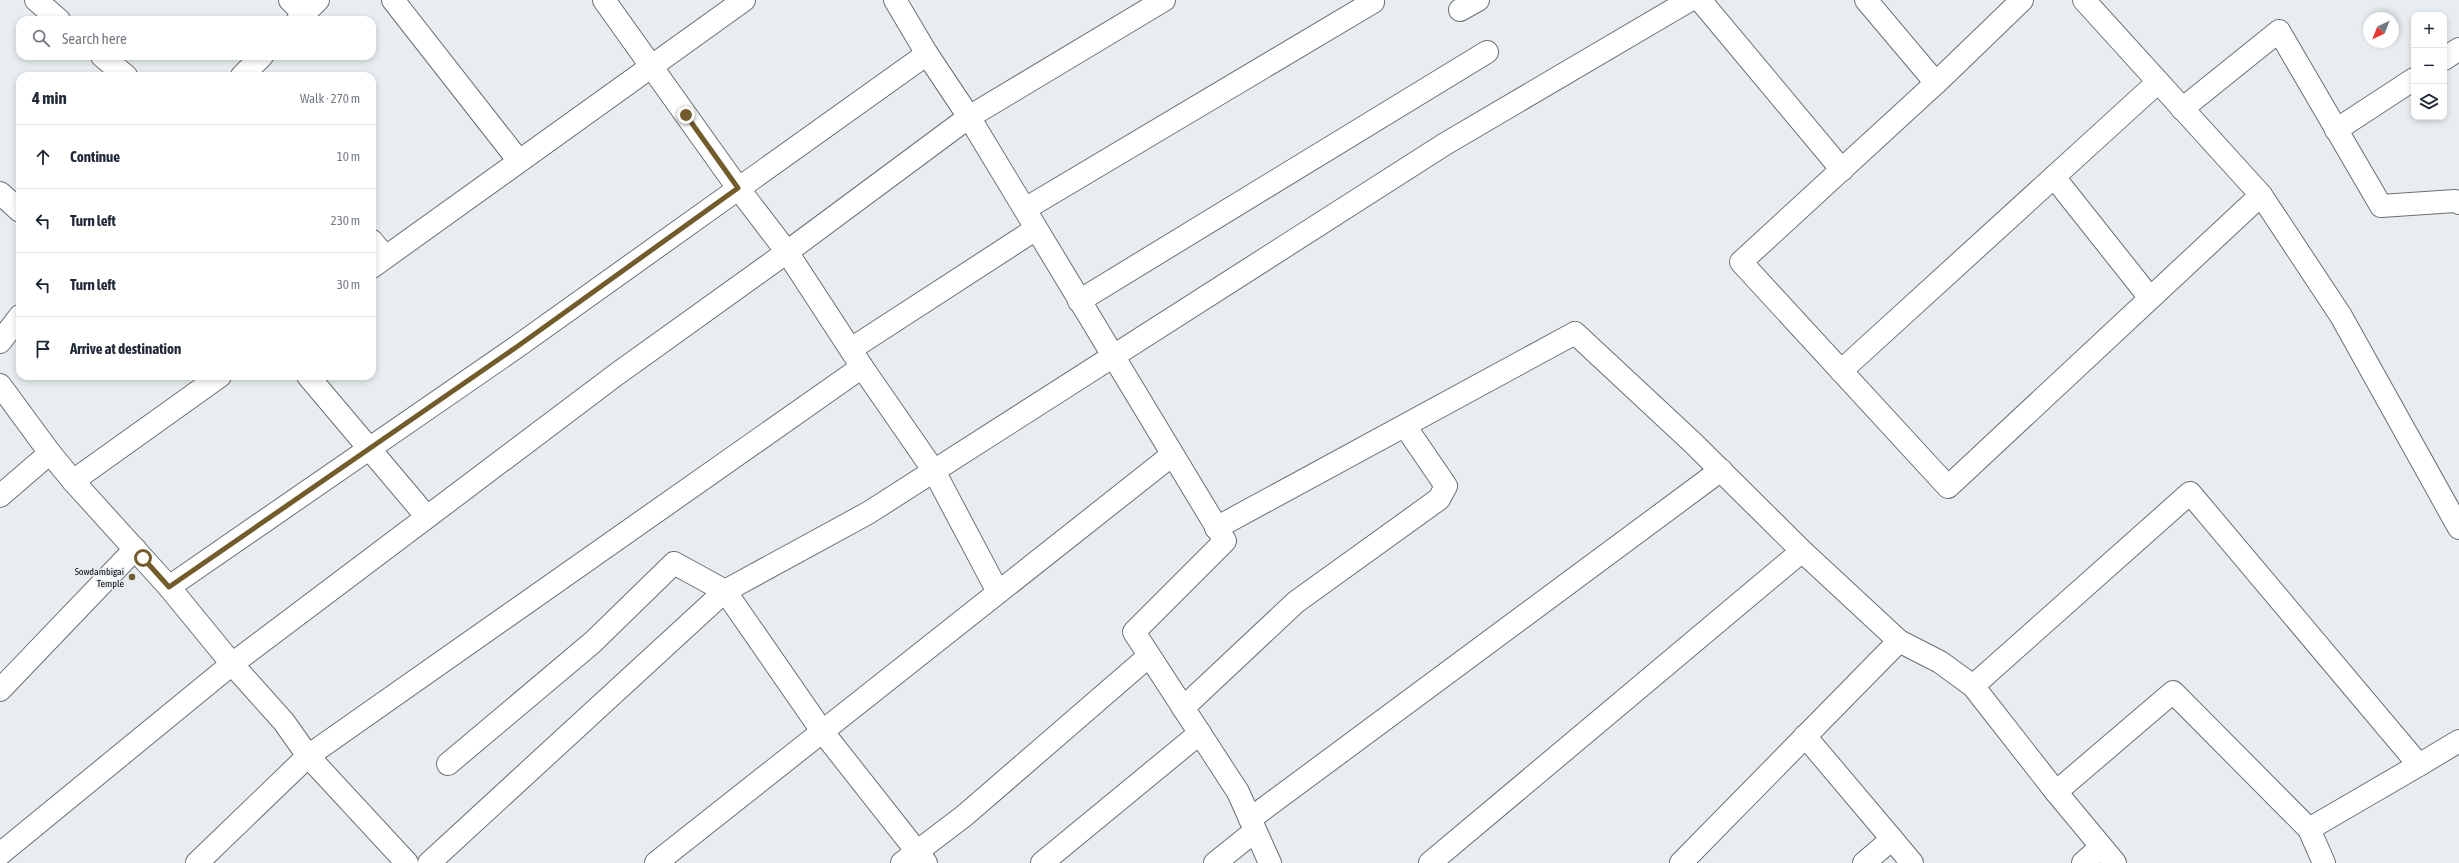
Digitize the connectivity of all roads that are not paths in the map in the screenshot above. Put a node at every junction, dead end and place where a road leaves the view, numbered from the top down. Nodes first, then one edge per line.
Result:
1 (36, 0) edge
2 (393, 0) edge
3 (604, 0) edge
4 (744, 0) edge
5 (895, 0) edge
6 (1164, 0) edge
7 (1690, 0) edge
8 (1700, 0) edge
9 (1866, 0) edge
10 (2022, 0) edge
11 (2084, 0) edge
12 (1374, 2) dead end
13 (54, 16) edge
14 (2459, 49) edge
15 (1488, 52) dead end
16 (926, 54) junction
17 (2447, 57) edge
18 (107, 60) edge
19 (258, 60) edge
20 (651, 66) junction
21 (121, 72) edge
22 (246, 72) edge
23 (2411, 81) edge
24 (2158, 82) junction
25 (1936, 83) junction
26 (2182, 108) junction
27 (970, 117) junction
28 (2336, 130) junction
29 (519, 161) junction
30 (1842, 170) junction
31 (2054, 177) junction
32 (738, 188) junction
33 (0, 193) edge
34 (2261, 195) junction
35 (2459, 203) edge
36 (16, 207) edge
37 (1025, 209) junction
38 (1036, 229) junction
39 (787, 252) junction
40 (376, 255) edge
41 (2150, 298) junction
42 (1079, 301) junction
43 (16, 321) edge
44 (0, 342) edge
45 (851, 349) junction
46 (1113, 357) junction
47 (862, 367) junction
48 (1841, 371) junction
49 (214, 380) edge
50 (311, 380) edge
51 (0, 385) edge
52 (1405, 426) junction
53 (369, 448) junction
54 (50, 454) junction
55 (1172, 455) junction
56 (1721, 470) junction
57 (934, 471) junction
58 (73, 481) junction
59 (0, 496) edge
60 (427, 517) junction
61 (1216, 528) junction
62 (2459, 528) edge
63 (135, 549) junction
64 (1802, 551) junction
65 (169, 587) junction
66 (726, 591) junction
67 (998, 592) junction
68 (1899, 641) junction
69 (1149, 656) junction
70 (232, 664) junction
71 (1973, 686) junction
72 (0, 690) edge
73 (1183, 708) junction
74 (822, 731) junction
75 (1200, 733) junction
76 (1805, 736) junction
77 (2459, 741) edge
78 (308, 756) junction
79 (448, 764) dead end
80 (2419, 765) junction
81 (2056, 792) junction
82 (1253, 825) junction
83 (2309, 829) junction
84 (1892, 839) junction
85 (2101, 847) junction
86 (0, 854) edge
87 (915, 859) edge
88 (197, 863) edge
89 (407, 863) edge
90 (429, 863) edge
91 (656, 863) edge
92 (1042, 863) edge
93 (1215, 863) edge
94 (1270, 863) edge
95 (1430, 863) edge
96 (1682, 863) edge
97 (1864, 863) edge
98 (1912, 863) edge
99 (2083, 863) edge
100 (2115, 863) edge
101 (2324, 863) edge

1 - 13 street
2 - 29 street
3 - 20 street
4 - 20 street
5 - 16 street
6 - 27 street
7 - 46 street
8 - 30 street
9 - 25 street
10 - 25 street
11 - 24 street
12 - 37 street
14 - 17 street
15 - 42 street
16 - 27 street
16 - 32 street
18 - 21 street
19 - 22 street
20 - 29 street
20 - 32 street
23 - 28 street
24 - 26 street
24 - 31 street
25 - 30 street
26 - 28 street
26 - 34 street
27 - 37 street
27 - 39 street
28 - 35 street
29 - 40 street
30 - 48 street
31 - 41 street
31 - 48 street
32 - 39 street
32 - 53 street
33 - 36 street
34 - 41 street
34 - 62 street
37 - 38 street
38 - 42 street
38 - 45 street
39 - 45 street
39 - 60 street
41 - 48 street
42 - 46 street
43 - 44 street
45 - 47 street
46 - 55 street
46 - 57 street
47 - 57 street
47 - 78 street
49 - 58 street
50 - 53 street
51 - 54 street
52 - 56 street
52 - 61 street
52 - 73 street
53 - 60 street
53 - 65 street
54 - 58 street
54 - 59 street
55 - 61 street
55 - 67 street
56 - 64 street
56 - 82 street
57 - 66 street
57 - 67 street
58 - 63 street
60 - 70 street
61 - 69 street
63 - 65 street
63 - 72 street
64 - 68 street
64 - 95 street
65 - 70 street
66 - 74 street
66 - 79 street
66 - 90 street
67 - 74 street
68 - 71 street
68 - 76 street
69 - 73 street
69 - 87 street
70 - 78 street
70 - 86 street
71 - 80 street
71 - 81 street
73 - 75 street
74 - 87 street
74 - 91 street
75 - 82 street
75 - 92 street
76 - 84 street
76 - 96 street
77 - 80 street
78 - 88 street
78 - 89 street
80 - 83 street
81 - 83 street
81 - 85 street
82 - 93 street
82 - 94 street
83 - 101 street
84 - 97 street
84 - 98 street
85 - 99 street
85 - 100 street

